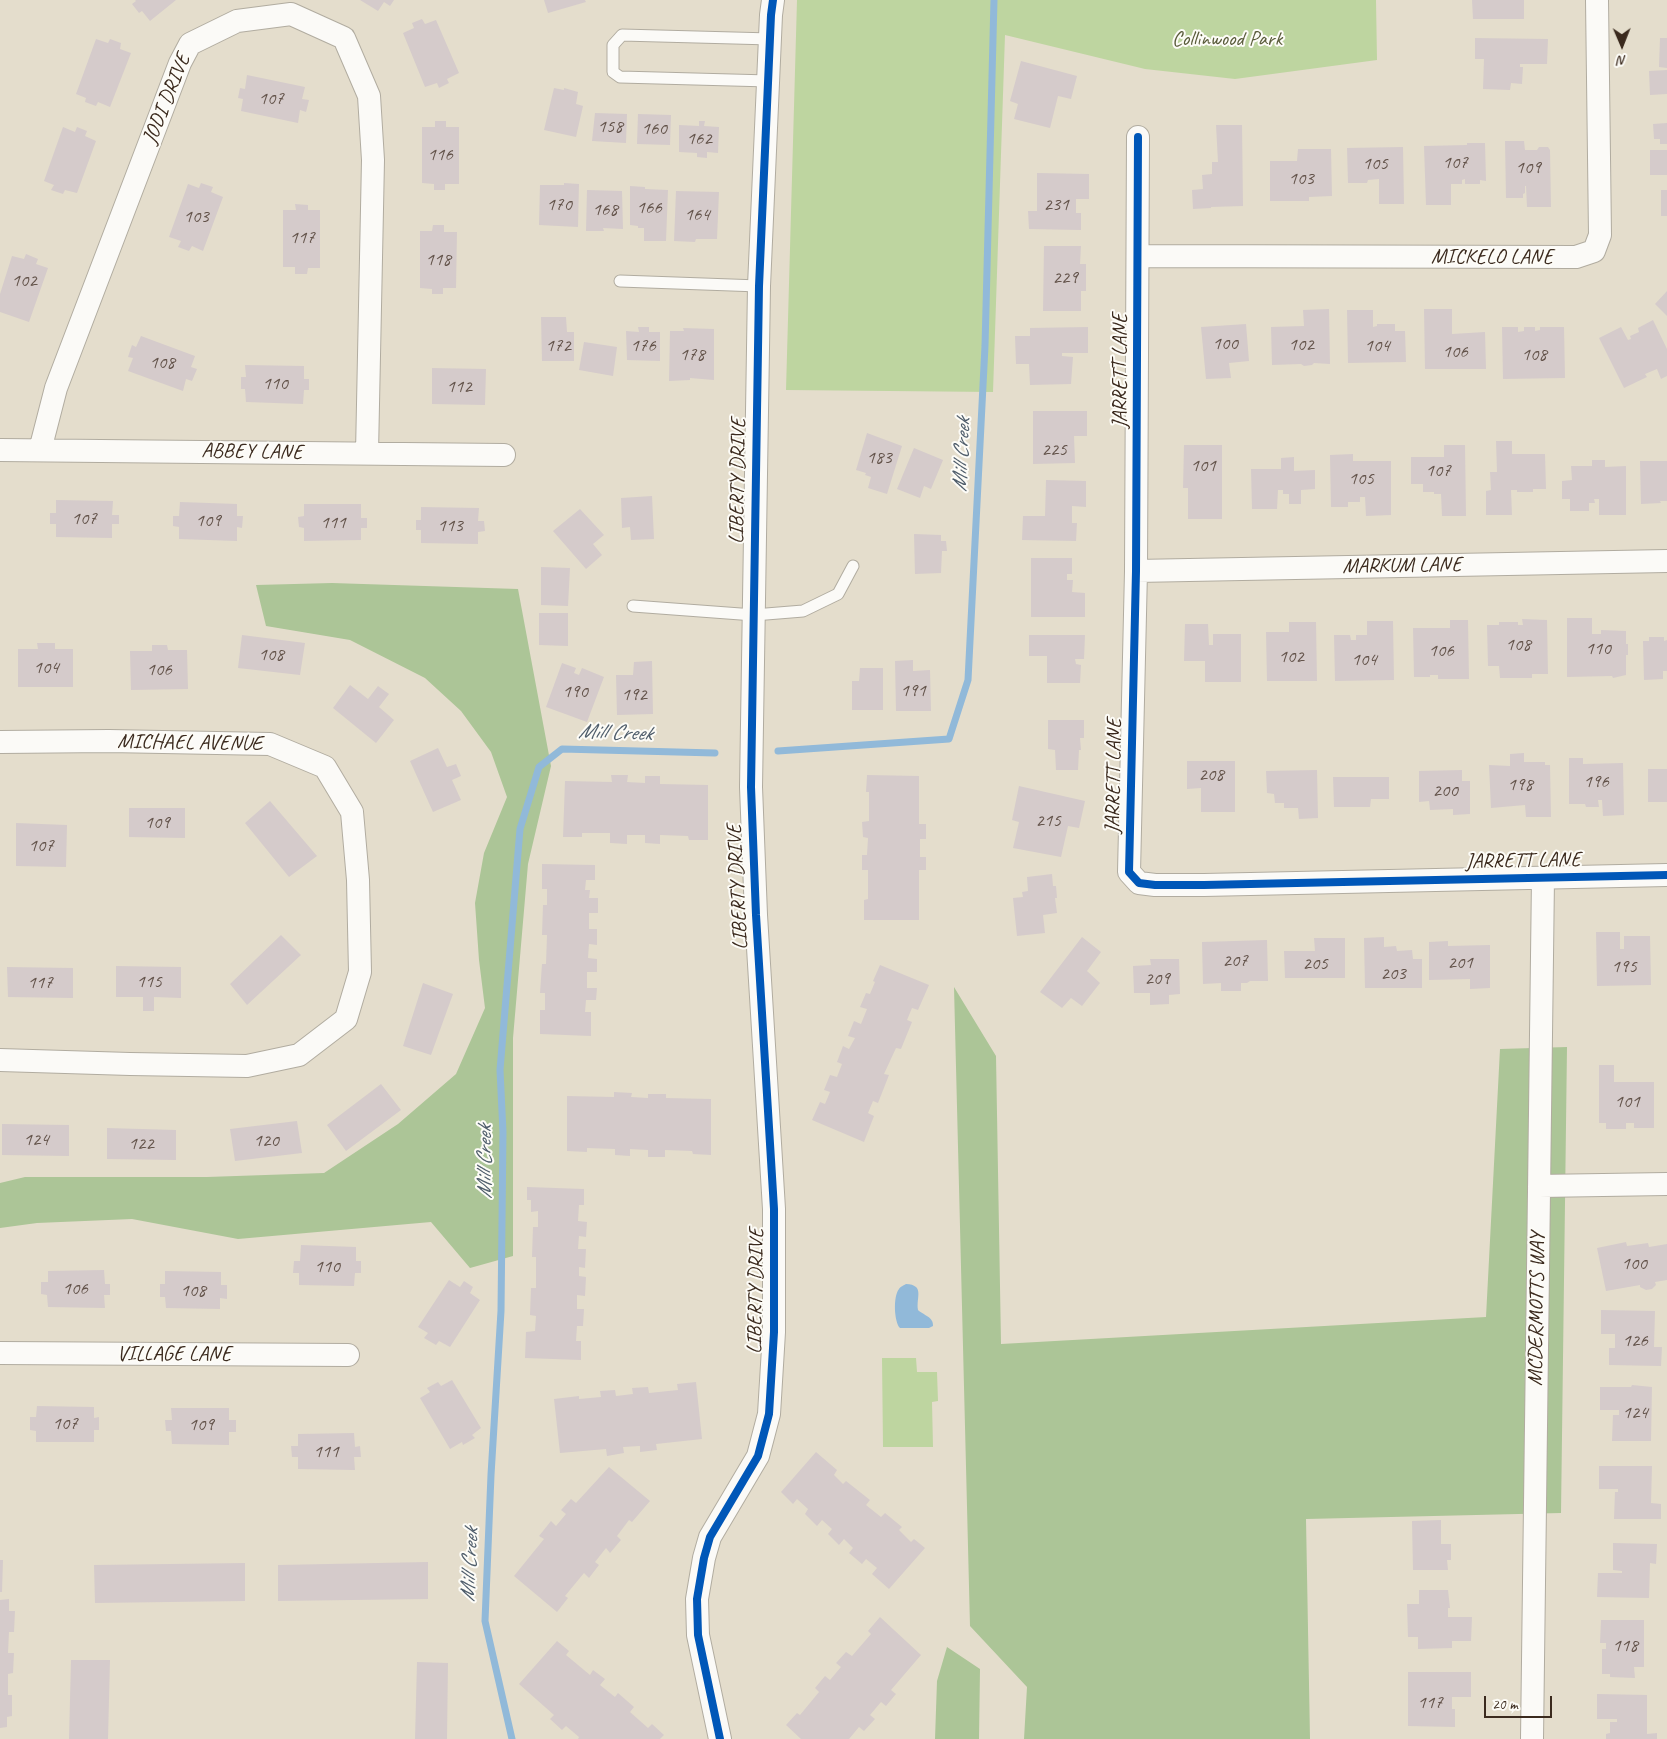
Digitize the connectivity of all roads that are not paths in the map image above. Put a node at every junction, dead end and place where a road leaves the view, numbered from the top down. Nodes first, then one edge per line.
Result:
1 (1597, 0) edge
2 (771, 5) edge
3 (771, 39) junction
4 (769, 81) junction
5 (1138, 137) dead end
6 (1138, 256) junction
7 (620, 281) dead end
8 (759, 286) junction
9 (0, 450) edge
10 (40, 450) junction
11 (367, 453) junction
12 (504, 454) dead end
13 (1667, 561) edge
14 (854, 566) dead end
15 (1136, 571) junction
16 (633, 606) dead end
17 (754, 615) junction
18 (0, 742) edge
19 (1667, 875) edge
20 (1543, 878) junction
21 (0, 1060) edge
22 (1667, 1184) edge
23 (1539, 1186) junction
24 (0, 1353) edge
25 (348, 1355) dead end
26 (720, 1739) edge
27 (1532, 1739) edge

1 - 6 street, MICKELO LANE
2 - 3 street, LIBERTY DRIVE
3 - 4 street, LIBERTY DRIVE
3 - 4 lane
4 - 8 street, LIBERTY DRIVE
5 - 6 street, JARRETT LANE
6 - 15 street, JARRETT LANE
7 - 8 lane
8 - 17 street, LIBERTY DRIVE
9 - 10 street, ABBEY LANE
10 - 11 street, ABBEY LANE
10 - 11 street, JODI DRIVE
11 - 12 street, ABBEY LANE
13 - 15 street, MARKUM LANE
14 - 17 lane
15 - 20 street, JARRETT LANE
16 - 17 lane
17 - 26 street, LIBERTY DRIVE
18 - 21 street, MICHAEL AVENUE
19 - 20 street, JARRETT LANE
20 - 23 street, MCDERMOTTS WAY
22 - 23 street
23 - 27 street, MCDERMOTTS WAY
24 - 25 street, VILLAGE LANE

